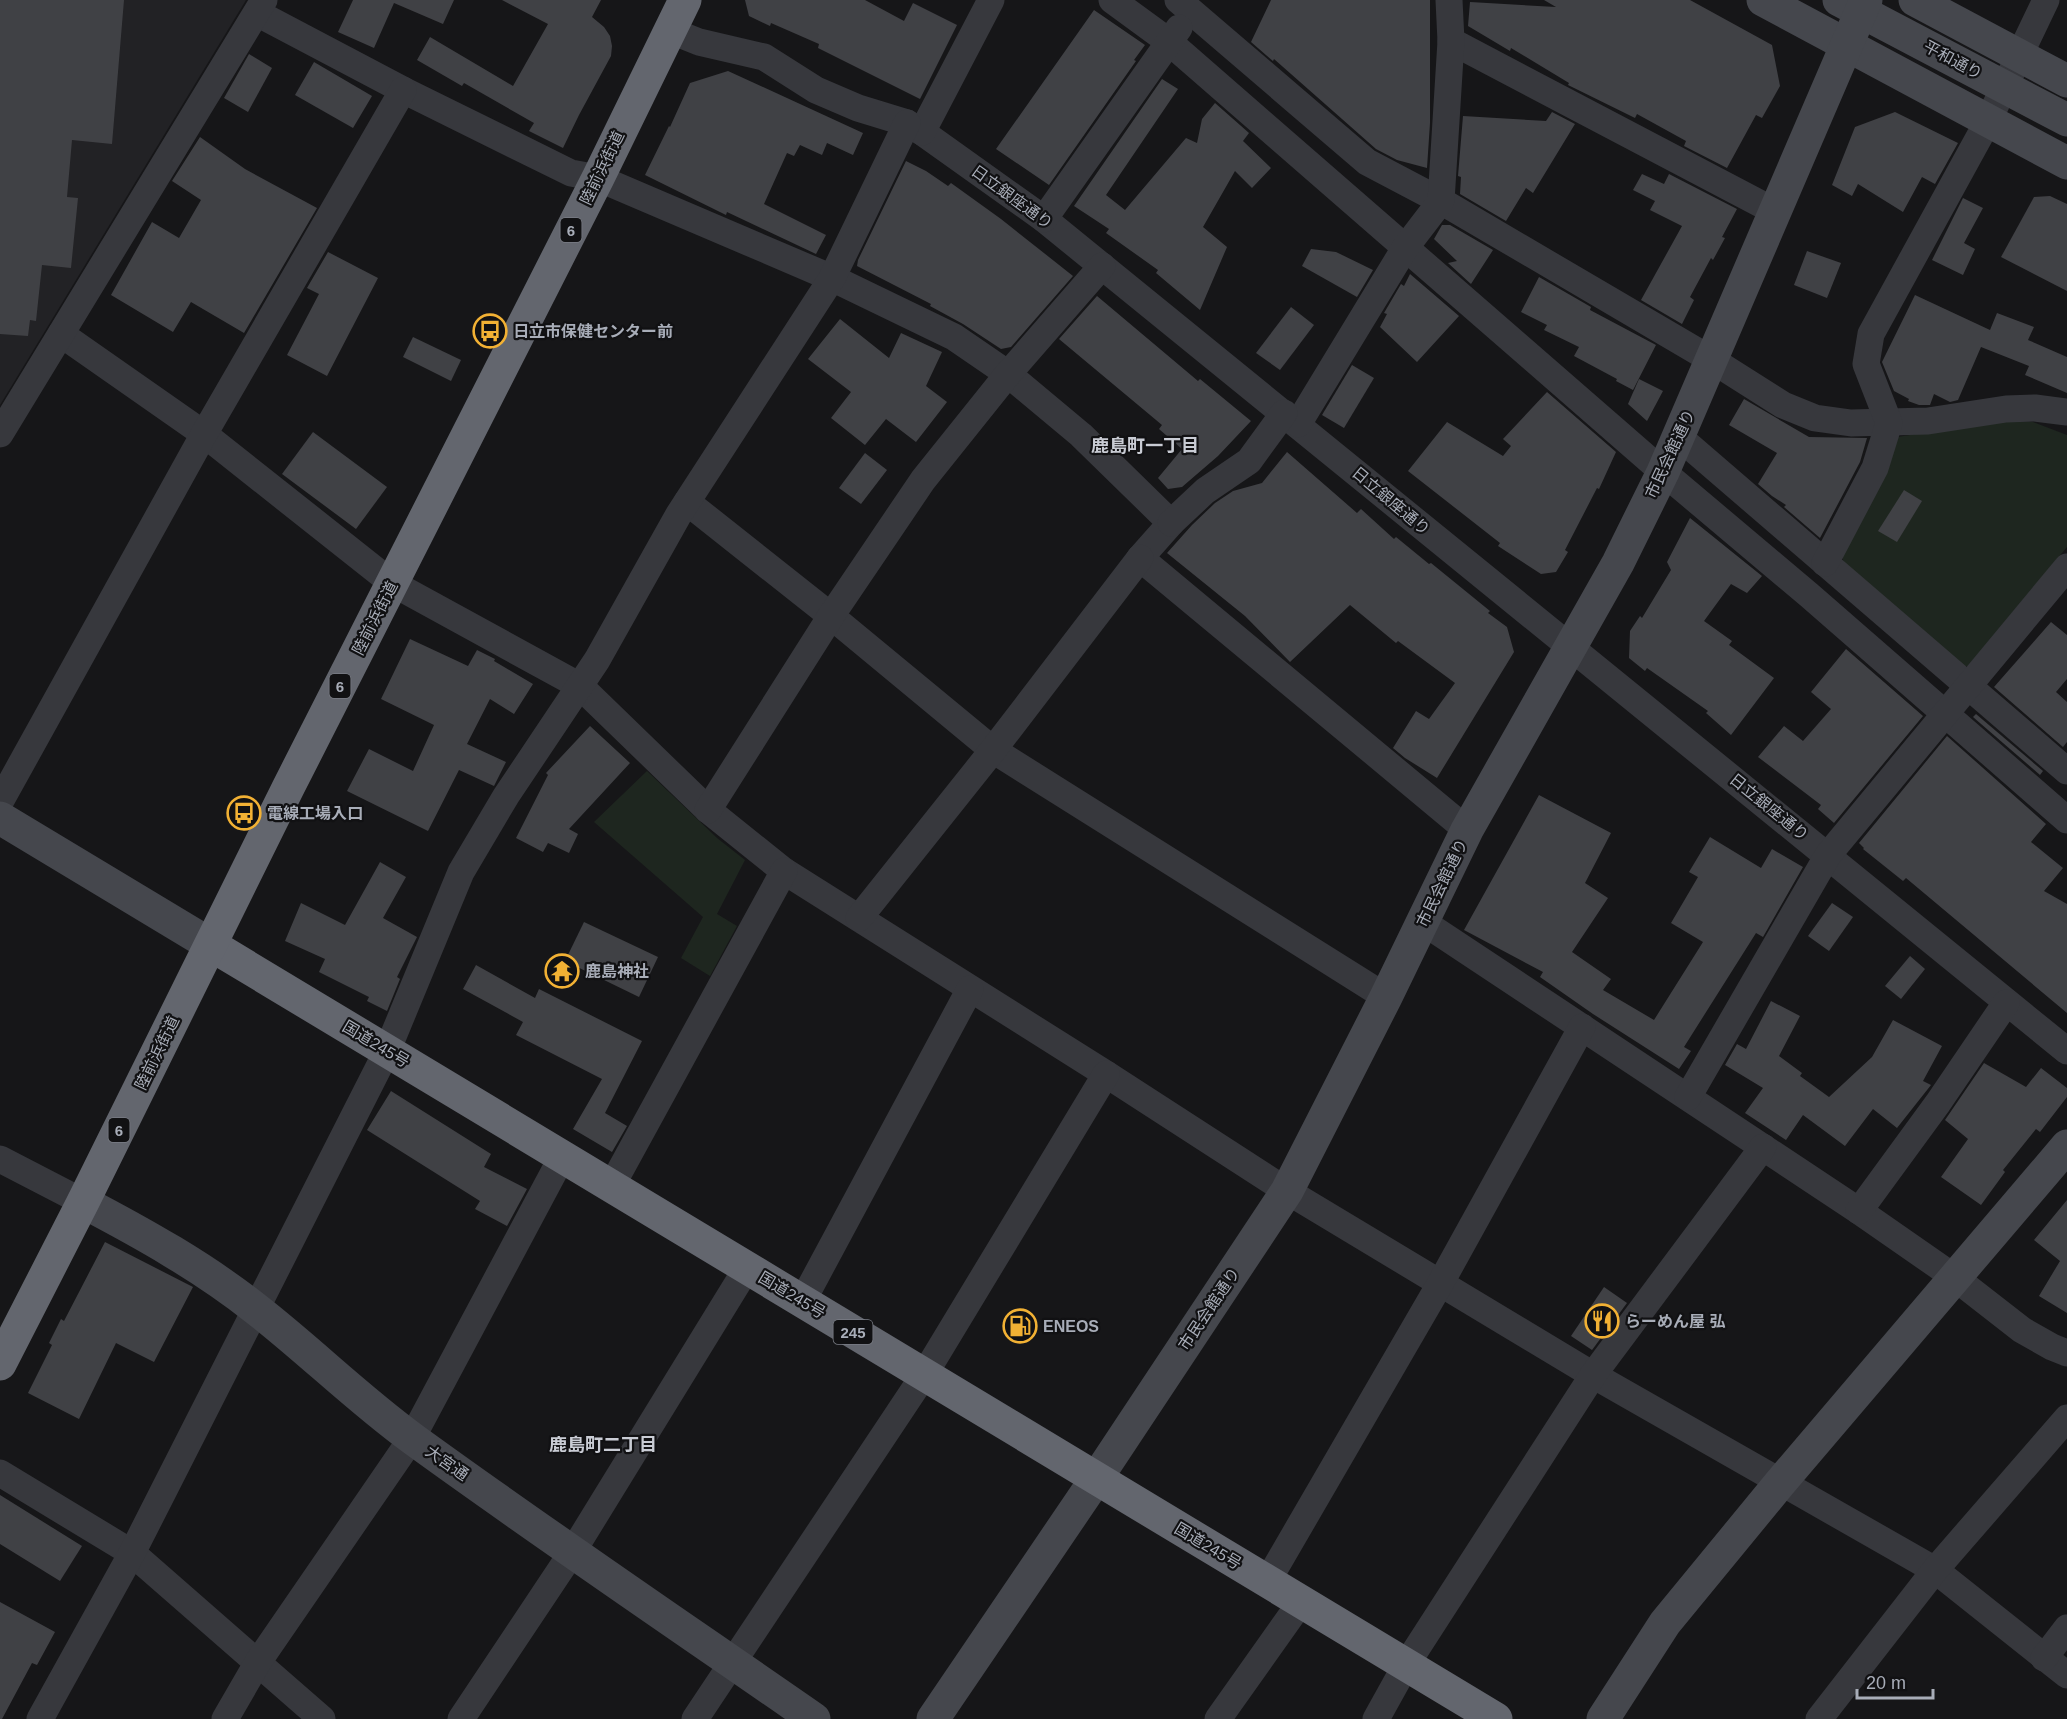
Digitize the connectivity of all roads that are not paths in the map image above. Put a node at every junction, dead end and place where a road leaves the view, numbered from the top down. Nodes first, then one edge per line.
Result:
1 (685, 0) edge
2 (992, 0) edge
3 (1112, 0) edge
4 (1449, 0) edge
5 (1763, 0) edge
6 (1915, 0) edge
7 (2046, 0) edge
8 (1189, 4) edge
9 (1855, 4) edge
10 (260, 6) edge
11 (669, 30) junction
12 (1168, 41) junction
13 (1451, 41) junction
14 (1846, 45) junction
15 (2019, 55) junction
16 (2067, 81) edge
17 (2004, 87) junction
18 (403, 90) junction
19 (1988, 120) junction
20 (2067, 120) edge
21 (914, 128) junction
22 (2067, 163) edge
23 (598, 178) junction
24 (1441, 201) junction
25 (1776, 212) junction
26 (1044, 219) junction
27 (1405, 248) junction
28 (1102, 266) junction
29 (832, 278) junction
30 (60, 334) junction
31 (1712, 360) junction
32 (1008, 374) junction
33 (2067, 412) edge
34 (1291, 419) junction
35 (1889, 423) junction
36 (0, 434) edge
37 (204, 434) junction
38 (1679, 437) junction
39 (1663, 472) junction
40 (687, 502) junction
41 (1171, 523) junction
42 (1140, 558) junction
43 (1825, 563) junction
44 (2067, 567) edge
45 (392, 583) junction
46 (831, 616) junction
47 (1570, 649) junction
48 (1969, 686) junction
49 (580, 687) junction
50 (1945, 716) junction
51 (993, 750) junction
52 (2067, 771) edge
53 (0, 802) edge
54 (708, 810) junction
55 (0, 818) edge
56 (2067, 819) edge
57 (1467, 830) junction
58 (1828, 855) junction
59 (784, 871) junction
60 (859, 918) junction
61 (1423, 922) junction
62 (211, 945) junction
63 (970, 989) junction
64 (1386, 997) junction
65 (2006, 1003) junction
66 (1582, 1027) junction
67 (2067, 1051) edge
68 (387, 1052) junction
69 (1106, 1074) junction
70 (1688, 1097) junction
71 (2067, 1146) edge
72 (1763, 1147) junction
73 (562, 1157) junction
74 (0, 1159) edge
75 (611, 1187) junction
76 (1287, 1191) junction
77 (83, 1202) junction
78 (1859, 1211) junction
79 (747, 1269) junction
80 (1954, 1277) junction
81 (1440, 1284) junction
82 (802, 1302) junction
83 (256, 1309) junction
84 (2067, 1353) edge
85 (0, 1364) edge
86 (924, 1375) junction
87 (1593, 1375) junction
88 (2067, 1418) edge
89 (412, 1438) junction
90 (0, 1473) edge
91 (1096, 1479) junction
92 (1780, 1483) junction
93 (573, 1551) junction
94 (132, 1552) junction
95 (1935, 1570) junction
96 (1267, 1582) junction
97 (1300, 1602) junction
98 (2067, 1628) edge
99 (2044, 1658) junction
100 (258, 1662) junction
101 (733, 1663) junction
102 (1406, 1665) junction
103 (2067, 1675) edge
104 (40, 1719) edge
105 (225, 1719) edge
106 (322, 1719) edge
107 (461, 1719) edge
108 (694, 1719) edge
109 (814, 1719) edge
110 (933, 1719) edge
111 (1218, 1719) edge
112 (1376, 1719) edge
113 (1496, 1719) edge
114 (1603, 1719) edge
115 (1819, 1719) edge

1 - 11 highway, 陸前浜街道 / 6
2 - 21 street
3 - 12 street
4 - 13 street
5 - 14 street
6 - 15 street
7 - 15 street
8 - 12 street
8 - 24 street
9 - 14 street, 市民会館通り
9 - 17 street, 平和通り
10 - 18 street
10 - 30 street
11 - 21 street, 日立銀座通り
11 - 23 highway, 陸前浜街道 / 6
12 - 26 street
12 - 27 street
13 - 24 street
13 - 25 street
14 - 19 street
14 - 25 street, 市民会館通り
15 - 16 street
15 - 17 street
17 - 19 street
17 - 20 street, 平和通り
18 - 23 street
18 - 37 street
19 - 22 street
19 - 35 street
21 - 26 street, 日立銀座通り
21 - 29 street
23 - 29 street
23 - 45 highway, 陸前浜街道 / 6
24 - 27 street
24 - 31 street
25 - 31 street, 市民会館通り
26 - 28 street, 日立銀座通り
27 - 34 street
27 - 39 street
28 - 32 street
28 - 34 street, 日立銀座通り
29 - 32 street
29 - 40 street
30 - 36 street
30 - 37 street
31 - 35 street
31 - 38 street, 市民会館通り
32 - 41 street
32 - 46 street
33 - 35 street
34 - 41 street
34 - 47 street, 日立銀座通り
35 - 43 street
37 - 45 street
37 - 53 street
38 - 39 street, 市民会館通り
38 - 43 street
39 - 47 street, 市民会館通り
39 - 50 street
40 - 46 street
40 - 49 street
41 - 42 street
42 - 51 street
42 - 57 street
43 - 48 street
44 - 48 street
45 - 49 street
45 - 62 highway, 陸前浜街道 / 6
46 - 51 street
46 - 54 street
47 - 57 street, 市民会館通り
47 - 58 street, 日立銀座通り
48 - 50 street
48 - 52 street
49 - 54 street
49 - 68 street
50 - 56 street
50 - 58 street
51 - 60 street
51 - 64 street
54 - 59 street
55 - 62 street
57 - 61 street, 市民会館通り
58 - 65 street, 日立銀座通り
58 - 70 street
59 - 60 street
59 - 75 street
60 - 63 street
61 - 64 street, 市民会館通り
61 - 66 street
62 - 68 highway, 国道245号 / 245
62 - 77 highway, 陸前浜街道 / 6
63 - 69 street
63 - 82 street
64 - 76 street, 市民会館通り
65 - 67 street, 日立銀座通り
65 - 78 street
66 - 70 street
66 - 81 street
68 - 73 highway, 国道245号 / 245
68 - 83 street
69 - 76 street
69 - 86 street
70 - 72 street
71 - 80 street
72 - 78 street
72 - 87 street
73 - 75 highway, 国道245号 / 245
73 - 89 street
74 - 77 street
75 - 79 highway, 国道245号 / 245
76 - 81 street
76 - 91 street, 市民会館通り
77 - 83 street, 大宮通
77 - 85 highway, 陸前浜街道 / 6
78 - 80 street
79 - 82 highway, 国道245号 / 245
79 - 93 street
80 - 84 street
80 - 92 street
81 - 87 street
81 - 96 street
82 - 86 highway, 国道245号 / 245
83 - 89 street, 大宮通
83 - 94 street
86 - 91 highway, 国道245号 / 245
86 - 101 street
87 - 92 street
87 - 102 street
88 - 95 street
89 - 93 street, 大宮通
89 - 100 street
90 - 94 street
91 - 96 highway, 国道245号 / 245
91 - 110 street, 市民会館通り
92 - 95 street
92 - 114 street
93 - 101 street, 大宮通
93 - 107 street
94 - 100 street
94 - 104 street
95 - 99 street
95 - 115 street
96 - 97 highway, 国道245号 / 245
97 - 102 highway, 国道245号 / 245
97 - 111 street
98 - 99 street
99 - 103 street
100 - 105 street
100 - 106 street
101 - 108 street
101 - 109 street, 大宮通
102 - 112 street
102 - 113 highway, 国道245号 / 245

